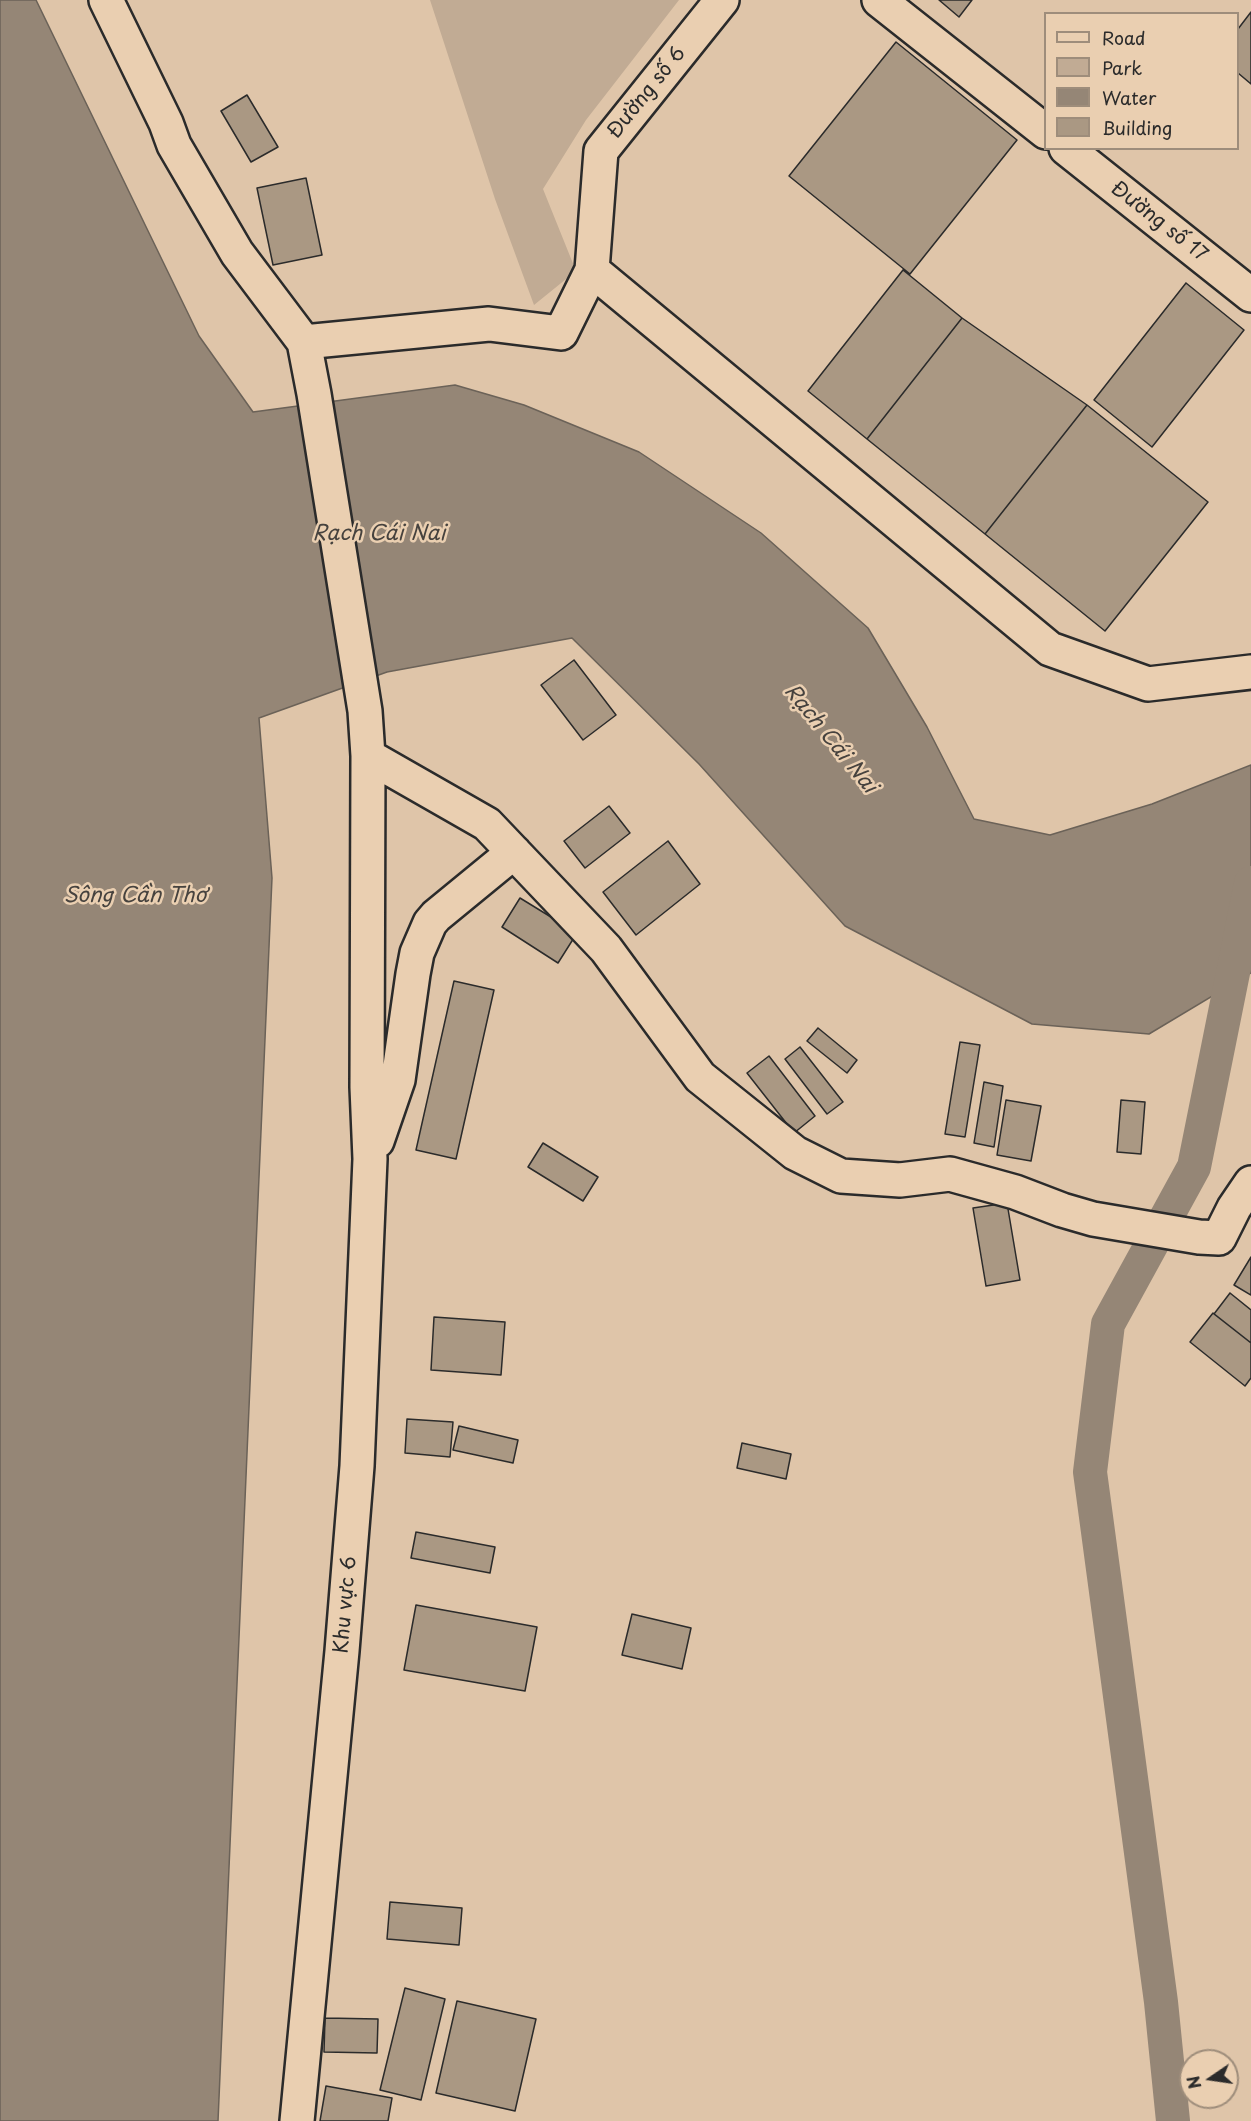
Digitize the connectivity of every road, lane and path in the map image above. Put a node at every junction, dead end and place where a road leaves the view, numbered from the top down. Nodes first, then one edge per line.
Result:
1 (106, 0) edge
2 (722, 0) edge
3 (879, 0) edge
4 (1044, 130) edge
5 (1069, 150) edge
6 (592, 270) junction
7 (1251, 295) edge
8 (304, 342) junction
9 (1251, 672) edge
10 (368, 756) junction
11 (514, 852) junction
12 (370, 1160) junction
13 (1251, 1183) edge
14 (297, 2121) edge

1 - 8 street
2 - 6 street, Đường số 6
3 - 4 street
5 - 7 street, Đường số 17
6 - 8 street, Đường số 6
6 - 9 street
8 - 10 street, Khu vực 6
10 - 11 street
10 - 12 street, Khu vực 6
11 - 12 street
11 - 13 street
12 - 14 street, Khu vực 6

